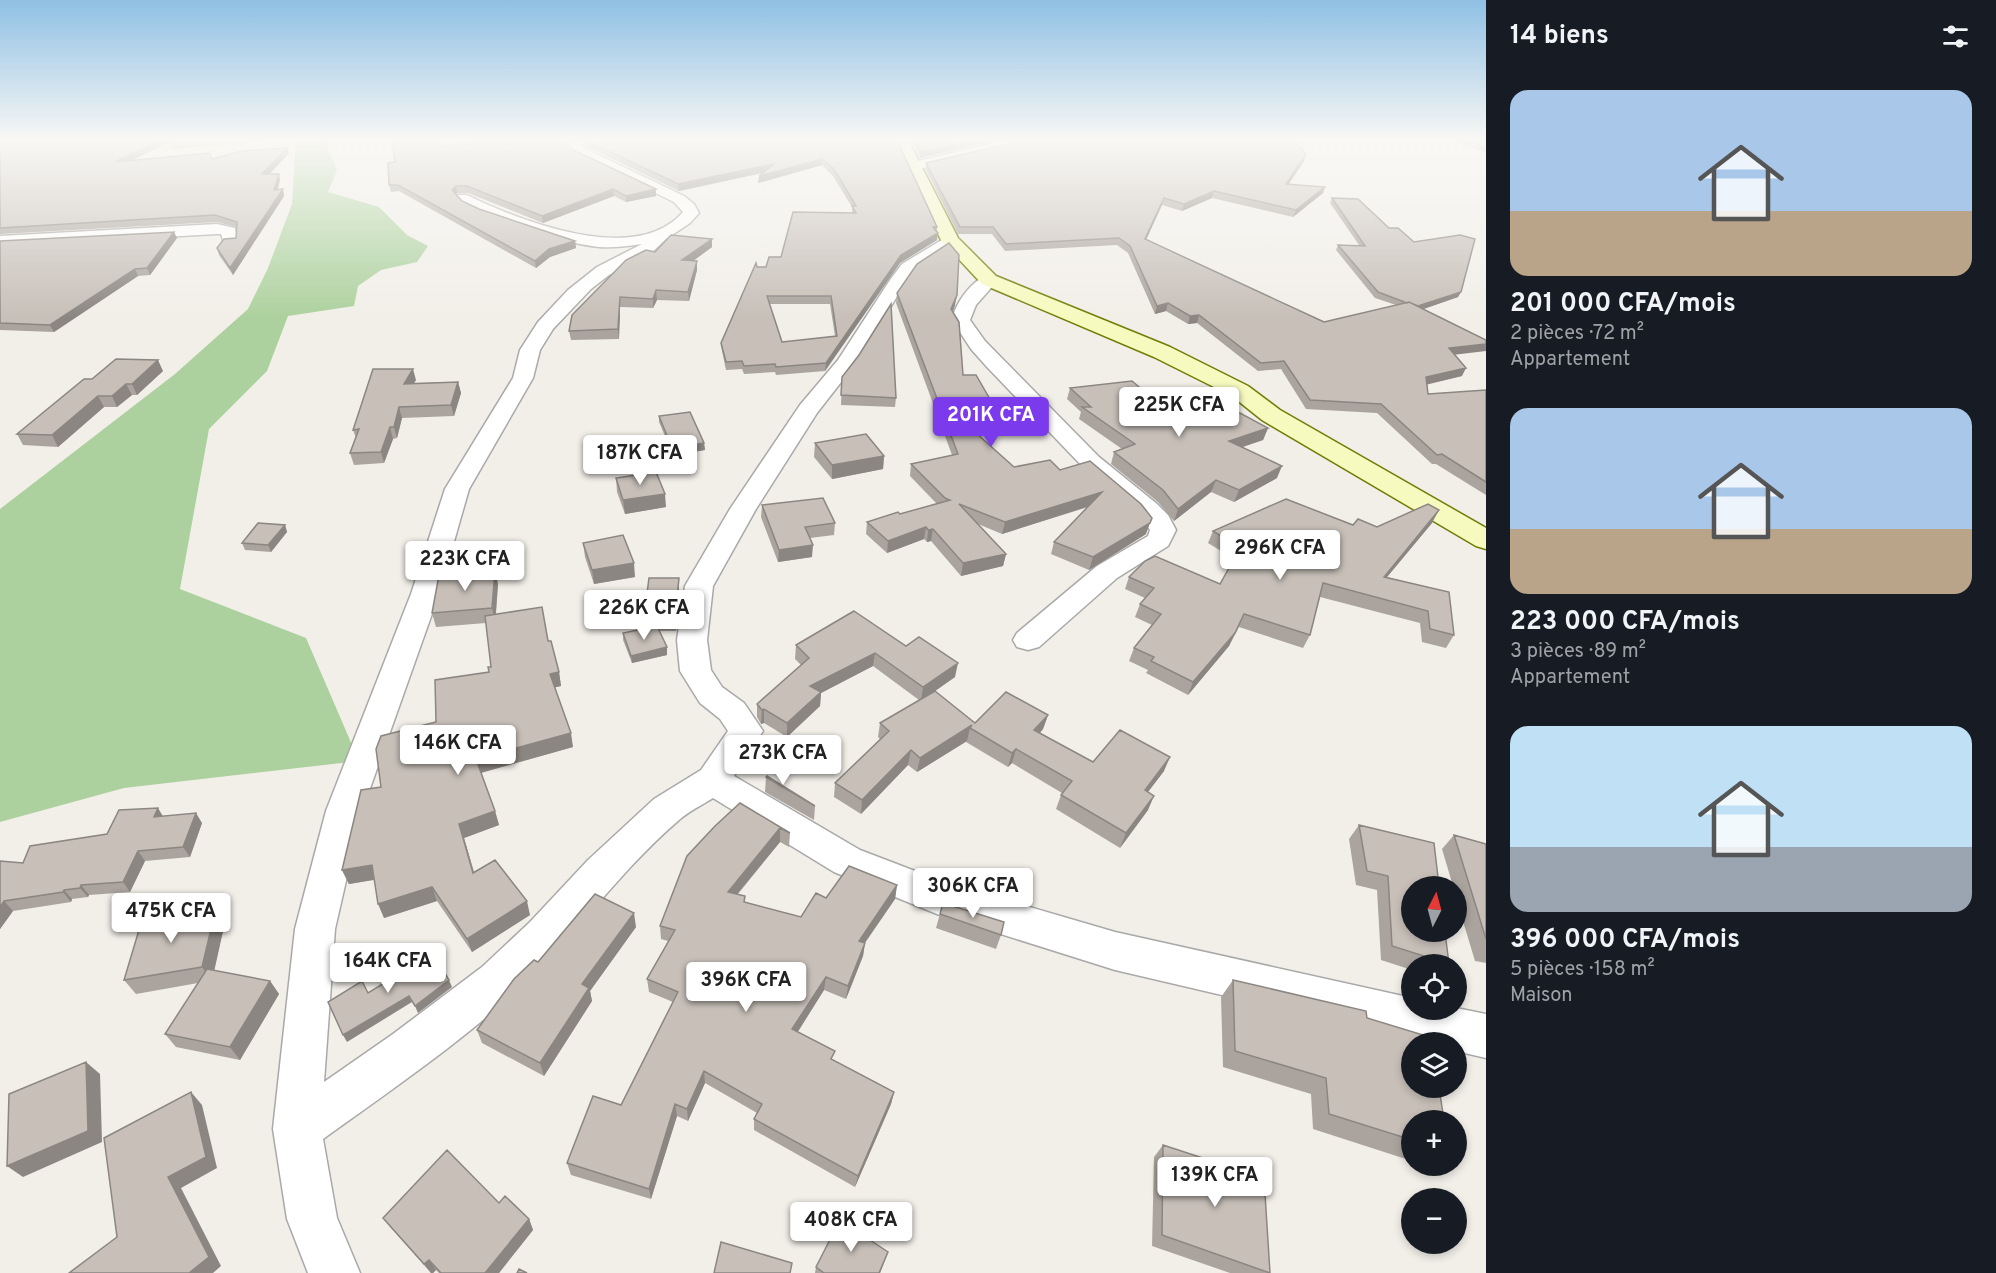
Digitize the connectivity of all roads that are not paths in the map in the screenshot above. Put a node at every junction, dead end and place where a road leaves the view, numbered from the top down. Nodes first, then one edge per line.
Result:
1 (465, 199) edge
2 (679, 199) edge
3 (931, 199) edge
4 (660, 236) junction
5 (230, 240) edge
6 (950, 240) junction
7 (0, 241) edge
8 (989, 280) junction
9 (1486, 540) edge
10 (1028, 640) dead end
11 (713, 780) junction
12 (1486, 1036) edge
13 (297, 1129) junction
14 (334, 1273) edge

1 - 4 street
2 - 4 street
3 - 6 main road
4 - 13 street
5 - 7 street
6 - 8 main road
6 - 11 street
8 - 9 main road
8 - 10 street
11 - 12 street
11 - 13 street
13 - 14 street

